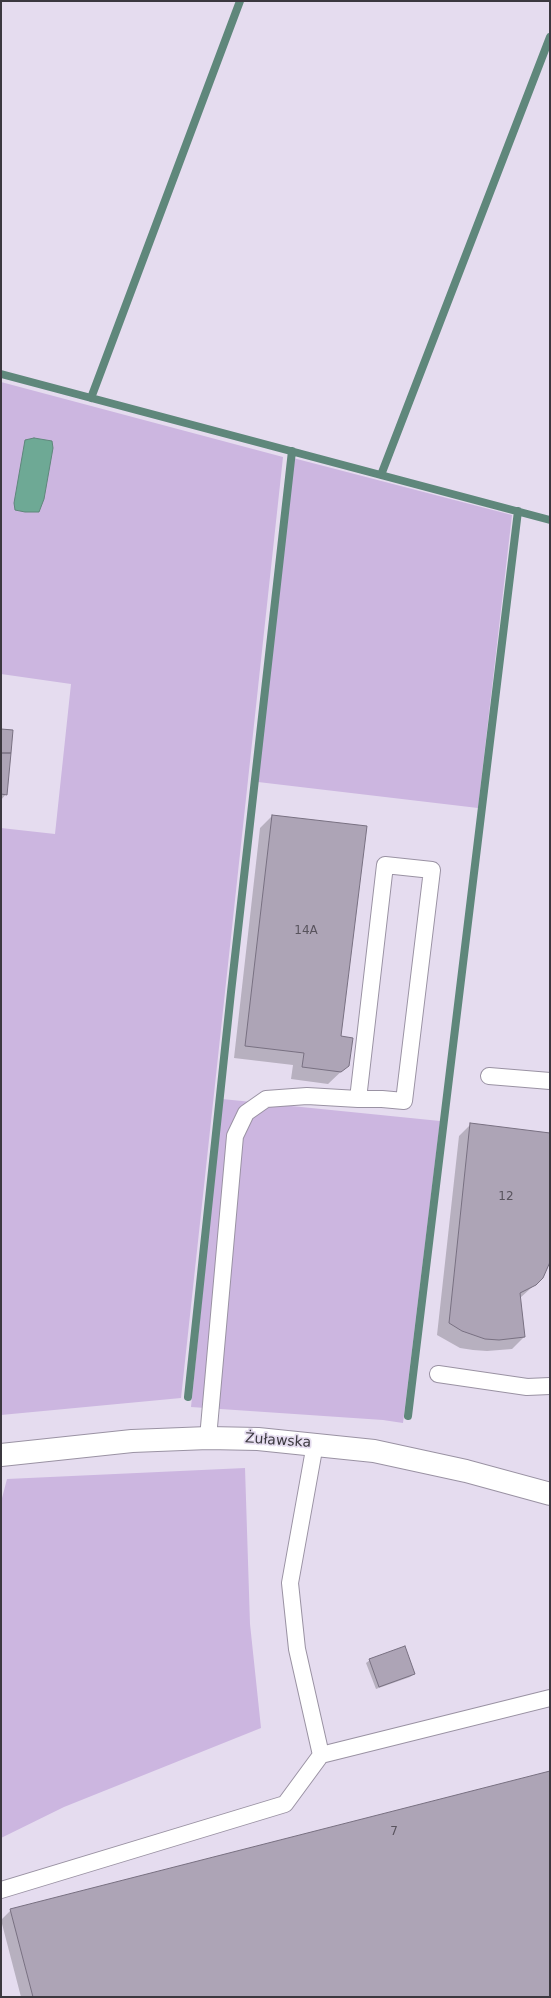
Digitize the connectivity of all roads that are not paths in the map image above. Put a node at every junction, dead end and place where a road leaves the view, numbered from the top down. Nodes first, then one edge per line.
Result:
1 (489, 1076) dead end
2 (550, 1082) edge
3 (358, 1098) junction
4 (438, 1374) dead end
5 (550, 1386) edge
6 (208, 1438) junction
7 (315, 1444) junction
8 (1, 1456) edge
9 (549, 1490) edge
10 (550, 1698) edge
11 (321, 1755) junction
12 (1, 1890) edge

1 - 2 lane
3 - 3 lane
3 - 6 lane
4 - 5 lane
6 - 7 street, Żuławska
6 - 8 street, Żuławska
7 - 9 street, Żuławska
7 - 11 lane
10 - 11 lane
11 - 12 lane

